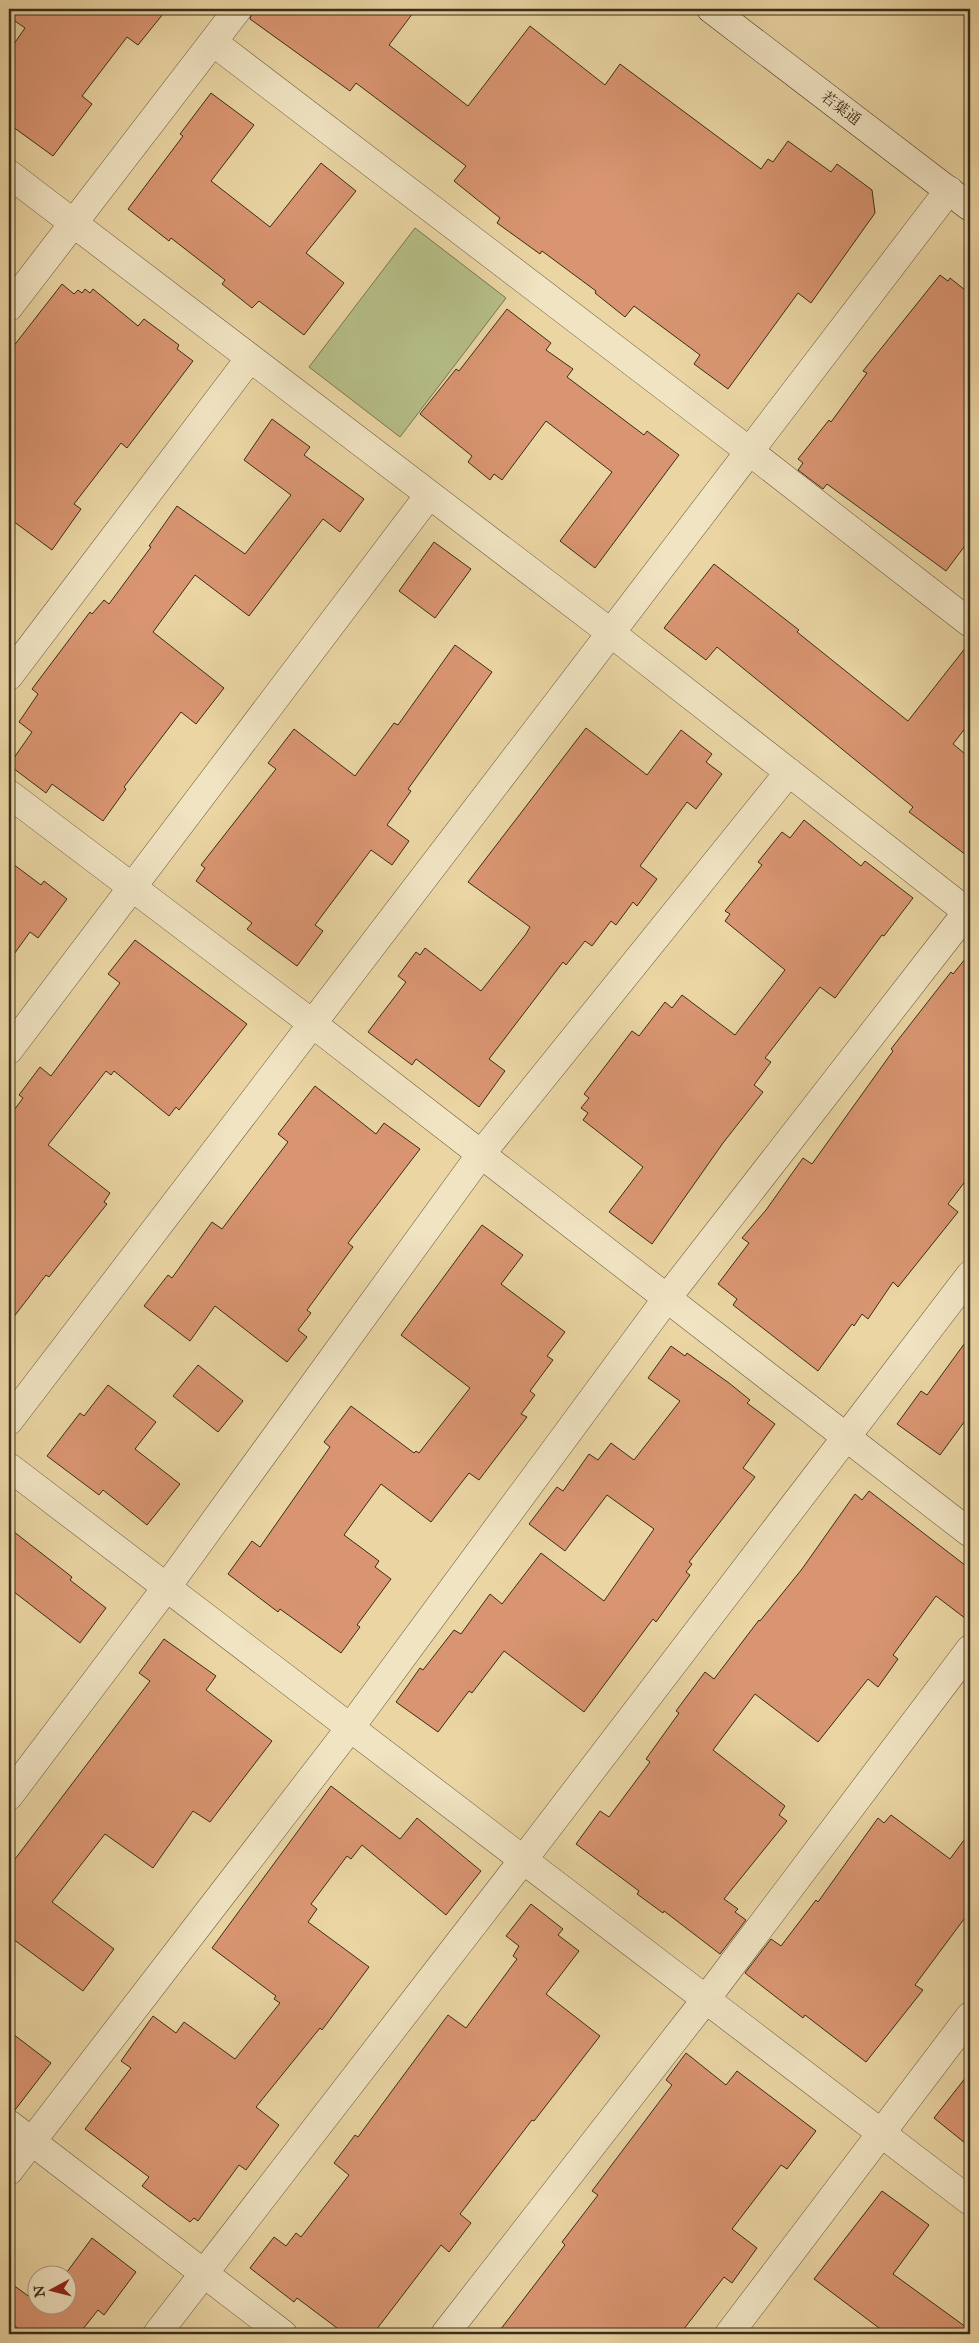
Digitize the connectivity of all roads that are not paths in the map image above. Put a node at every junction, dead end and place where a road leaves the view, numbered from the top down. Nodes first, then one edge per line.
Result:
1 (238, 9) edge
2 (711, 9) edge
3 (213, 42) junction
4 (9, 174) edge
5 (949, 190) junction
6 (970, 206) edge
7 (73, 223) junction
8 (9, 307) edge
9 (250, 358) junction
10 (749, 451) junction
11 (430, 495) junction
12 (970, 623) edge
13 (611, 633) junction
14 (9, 676) edge
15 (789, 772) junction
16 (9, 794) edge
17 (132, 887) junction
18 (969, 913) edge
19 (312, 1024) junction
20 (9, 1050) edge
21 (481, 1154) junction
22 (970, 1276) edge
23 (667, 1298) junction
24 (9, 1421) edge
25 (846, 1436) junction
26 (9, 1467) edge
27 (970, 1533) edge
28 (166, 1588) junction
29 (970, 1649) edge
30 (350, 1728) junction
31 (9, 1796) edge
32 (524, 1860) junction
33 (706, 2000) junction
34 (970, 2016) edge
35 (9, 2124) edge
36 (881, 2133) junction
37 (32, 2142) junction
38 (9, 2171) edge
39 (970, 2201) edge
40 (203, 2273) junction
41 (157, 2334) edge
42 (283, 2334) edge
43 (445, 2334) edge
44 (729, 2334) edge

1 - 3 street
2 - 5 street, 若葉通
3 - 7 street
3 - 10 street
4 - 7 street
5 - 6 street, 若葉通
5 - 10 street
7 - 8 street
7 - 9 street
9 - 11 street
9 - 14 street
10 - 12 street
10 - 13 street
11 - 13 street
11 - 17 street
13 - 15 street
13 - 19 street
15 - 18 street
15 - 21 street
16 - 17 street
17 - 19 street
17 - 20 street
18 - 23 street
19 - 21 street
19 - 24 street
21 - 23 street
21 - 28 street
22 - 25 street
23 - 25 street
23 - 30 street
25 - 27 street
25 - 32 street
26 - 28 street
28 - 30 street
28 - 31 street
29 - 33 street
30 - 32 street
30 - 37 street
32 - 33 street
32 - 40 street
33 - 36 street
33 - 43 street
34 - 36 street
35 - 37 street
36 - 39 street
36 - 44 street
37 - 38 street
37 - 40 street
40 - 41 street
40 - 42 street

